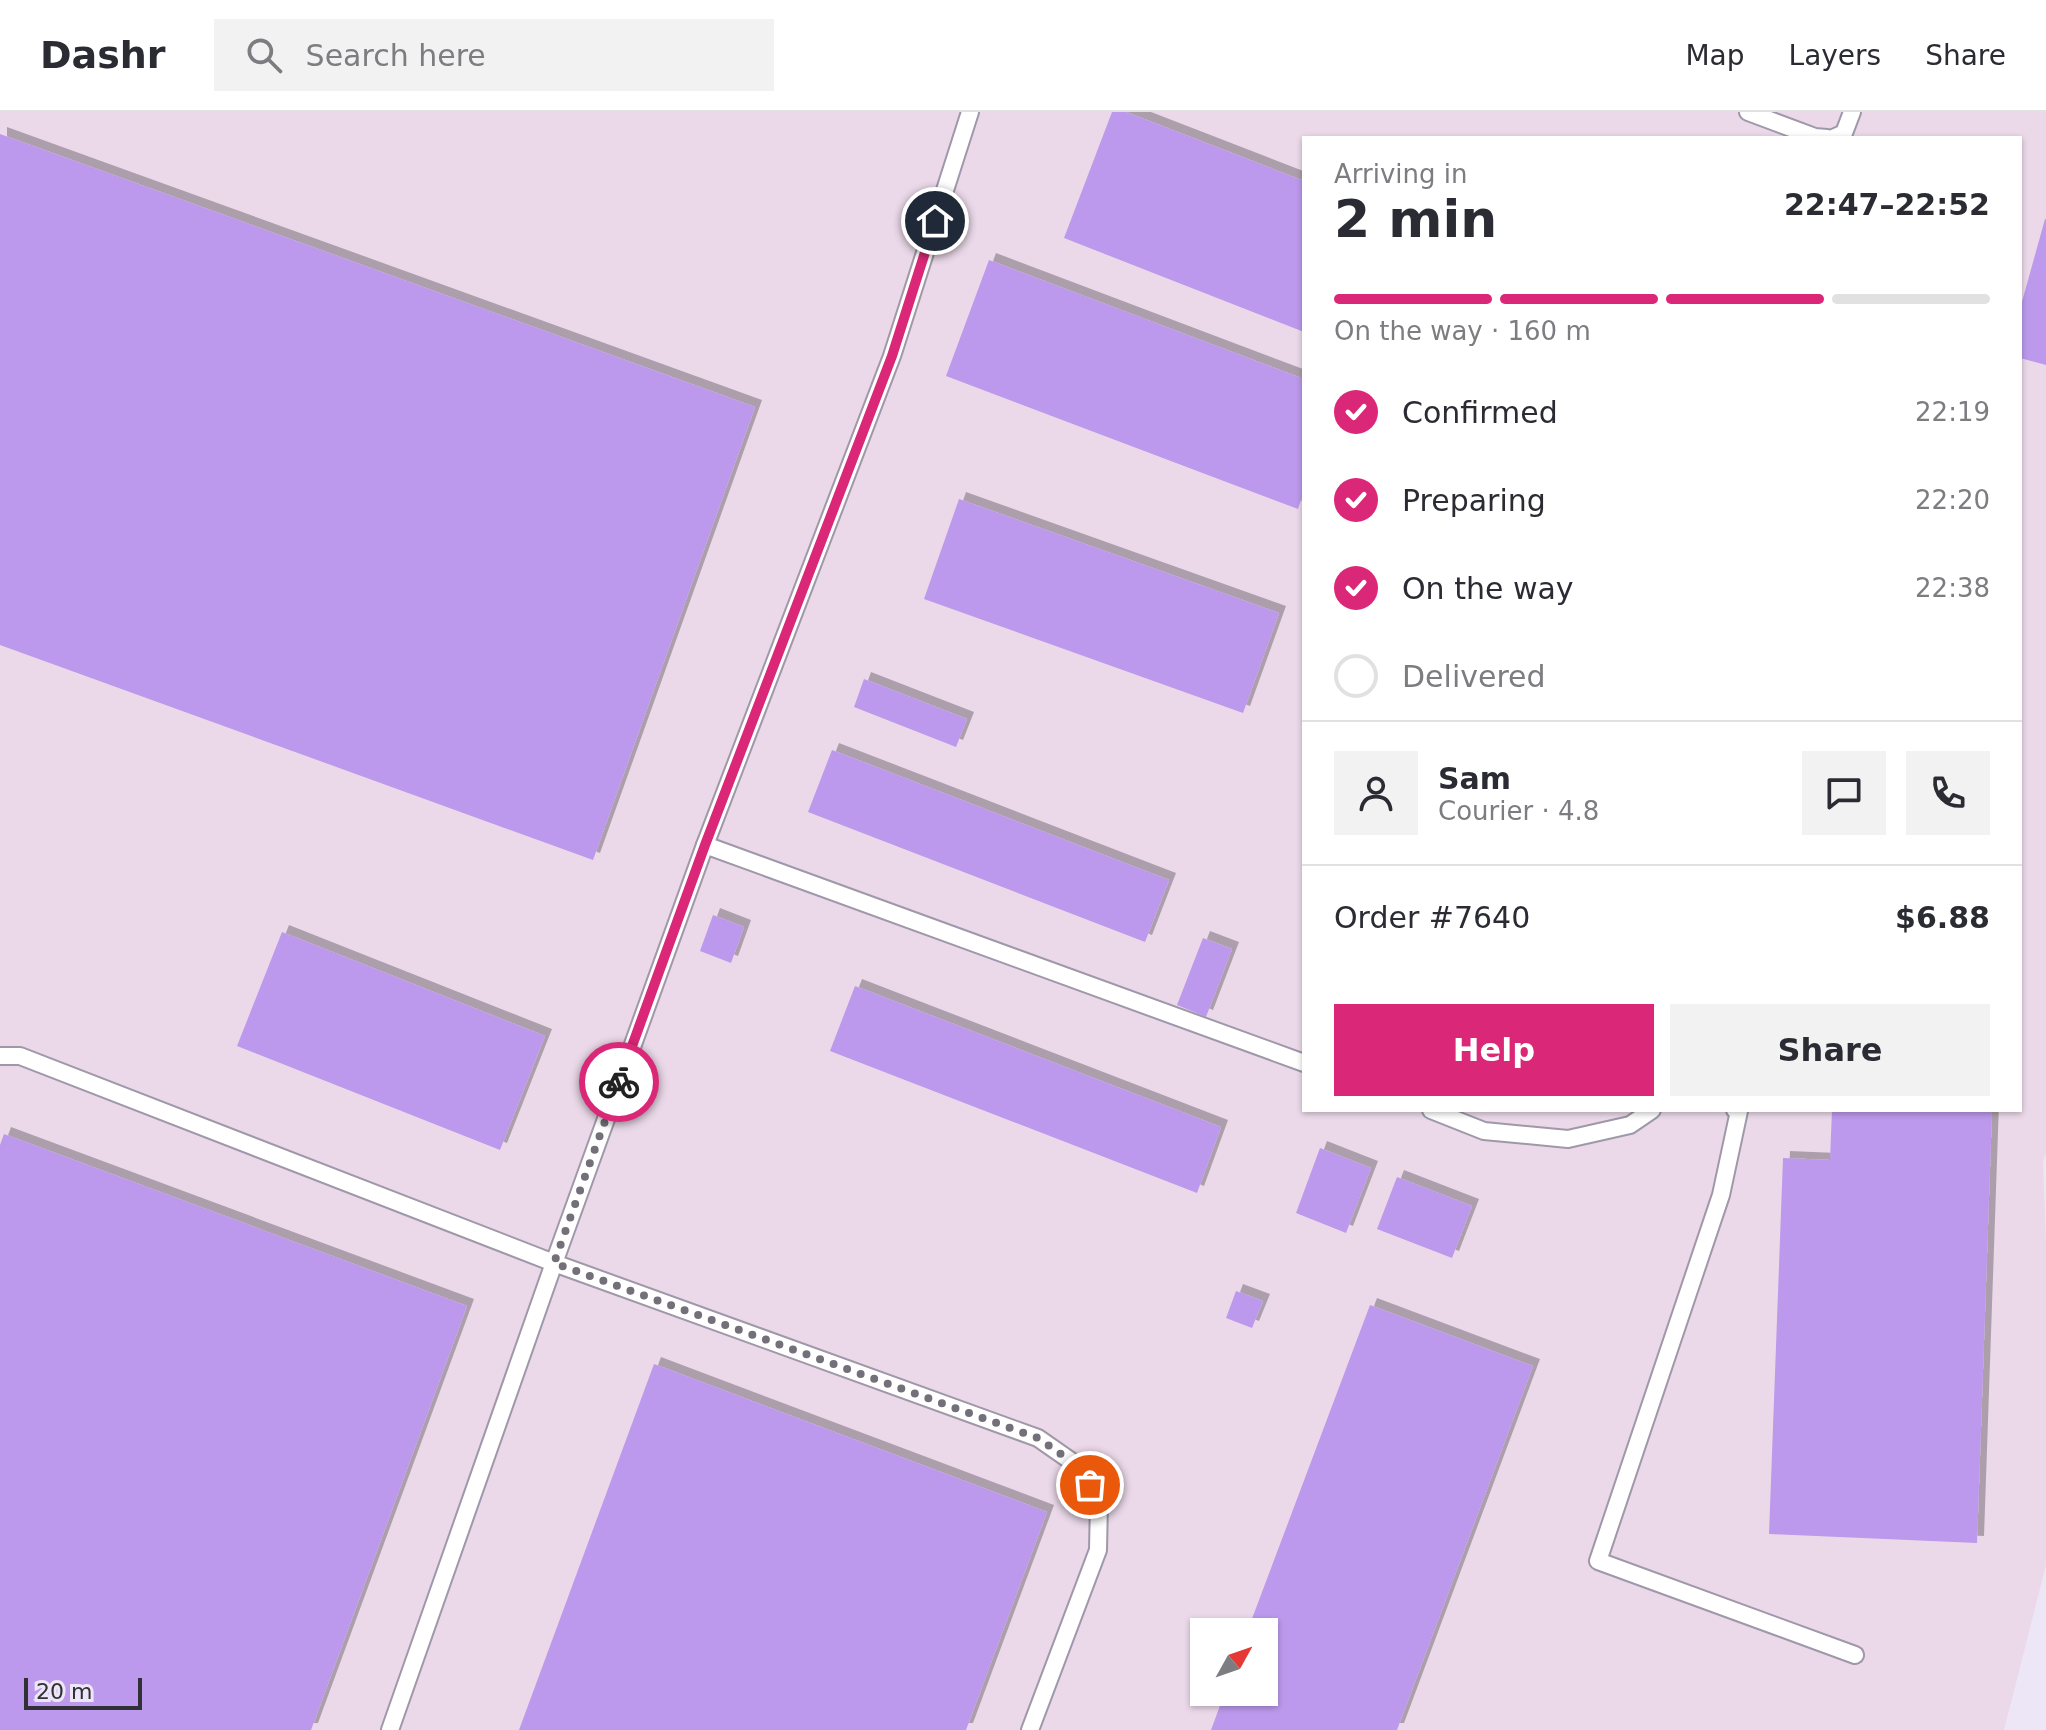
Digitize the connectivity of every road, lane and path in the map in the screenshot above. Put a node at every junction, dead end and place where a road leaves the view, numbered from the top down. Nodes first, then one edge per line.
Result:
1 (970, 112) edge
2 (1748, 112) edge
3 (1852, 112) edge
4 (1812, 136) edge
5 (1837, 136) edge
6 (705, 845) junction
7 (0, 1056) edge
8 (1302, 1062) edge
9 (1436, 1112) edge
10 (1649, 1112) edge
11 (1739, 1112) edge
12 (554, 1263) junction
13 (1855, 1655) dead end
14 (390, 1730) edge
15 (1030, 1730) edge

1 - 6 lane
2 - 4 lane
3 - 5 lane
6 - 8 lane
6 - 12 lane
7 - 12 lane
9 - 10 lane
11 - 13 lane
12 - 14 lane
12 - 15 lane

